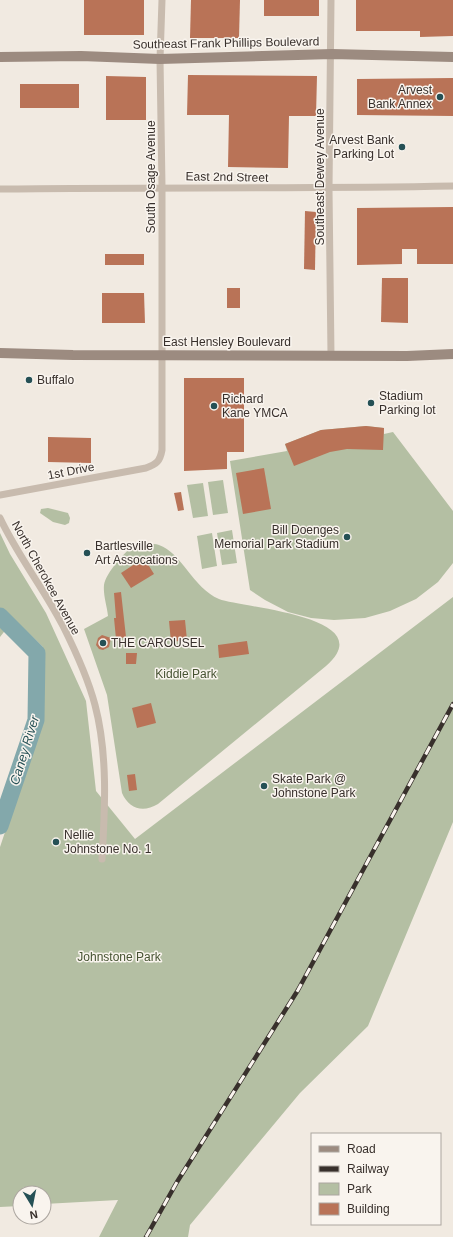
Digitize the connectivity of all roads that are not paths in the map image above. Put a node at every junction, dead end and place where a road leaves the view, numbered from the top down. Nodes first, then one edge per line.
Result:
1 (162, 0) edge
2 (331, 0) edge
3 (332, 54) junction
4 (453, 56) edge
5 (0, 57) edge
6 (160, 59) junction
7 (453, 186) edge
8 (162, 187) junction
9 (0, 189) edge
10 (329, 189) junction
11 (0, 353) edge
12 (453, 354) edge
13 (161, 355) junction
14 (331, 355) junction
15 (146, 468) joint
16 (0, 495) edge
17 (0, 518) edge
18 (102, 859) dead end

1 - 6 street, South Osage Avenue
2 - 3 street, Southeast Dewey Avenue
3 - 4 street, Southeast Frank Phillips Boulevard
3 - 6 street, Southeast Frank Phillips Boulevard
3 - 10 street, Southeast Dewey Avenue
5 - 6 street, Southeast Frank Phillips Boulevard
6 - 8 street, South Osage Avenue
7 - 10 street, East 2nd Street
8 - 9 street, East 2nd Street
8 - 10 street, East 2nd Street
8 - 13 street, South Osage Avenue
10 - 14 street, Southeast Dewey Avenue
11 - 13 street, East Hensley Boulevard
12 - 14 street, East Hensley Boulevard
13 - 14 street, East Hensley Boulevard
13 - 15 street, South Osage Avenue
15 - 16 street, 1st Drive
17 - 18 street, North Cherokee Avenue

